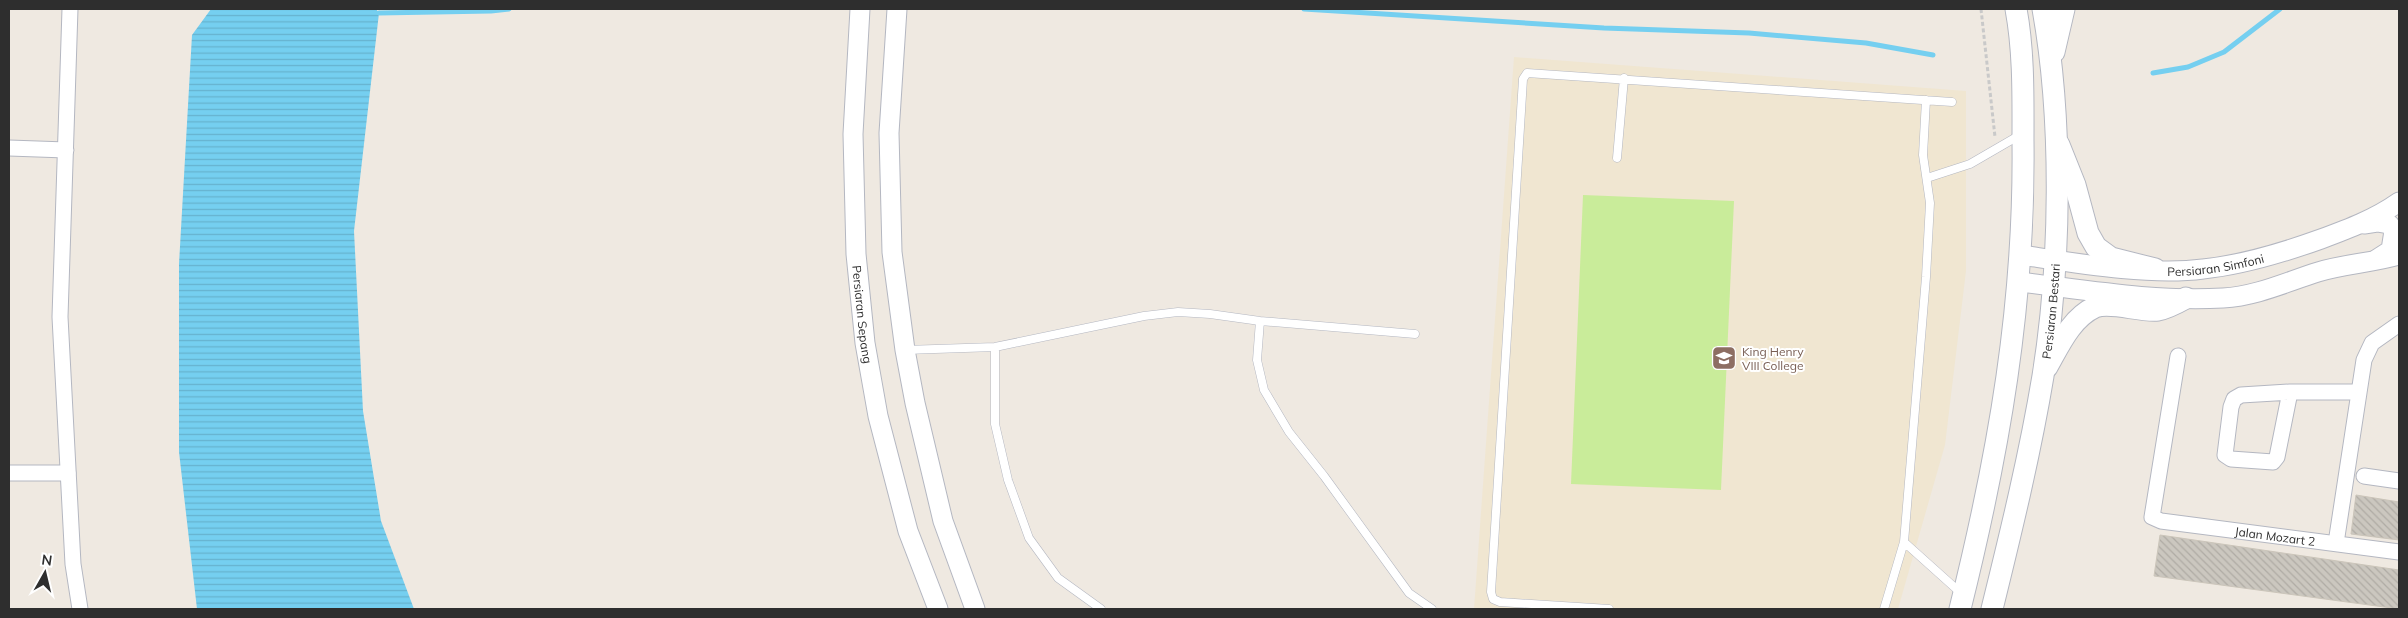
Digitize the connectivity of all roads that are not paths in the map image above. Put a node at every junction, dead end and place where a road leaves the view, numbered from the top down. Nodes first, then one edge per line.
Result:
1 (70, 9) edge
2 (860, 9) edge
3 (897, 9) edge
4 (2016, 9) edge
5 (2043, 9) edge
6 (2064, 9) edge
7 (2051, 62) junction
8 (1624, 78) junction
9 (1926, 100) junction
10 (1952, 102) dead end
11 (2023, 134) junction
12 (2055, 138) junction
13 (9, 148) edge
14 (66, 150) junction
15 (1617, 158) dead end
16 (1927, 178) junction
17 (2399, 202) edge
18 (2358, 226) junction
19 (2021, 255) junction
20 (2399, 255) edge
21 (2054, 260) junction
22 (2374, 262) junction
23 (2155, 269) junction
24 (2020, 282) junction
25 (2052, 286) junction
26 (2186, 298) junction
27 (1260, 321) junction
28 (2399, 324) edge
29 (1414, 334) dead end
30 (995, 347) junction
31 (905, 350) junction
32 (2178, 356) dead end
33 (2043, 374) junction
34 (2290, 392) junction
35 (2358, 392) junction
36 (9, 473) edge
37 (68, 473) junction
38 (2364, 476) dead end
39 (2399, 481) edge
40 (1904, 542) junction
41 (2336, 543) junction
42 (2399, 552) edge
43 (1961, 602) edge
44 (80, 609) edge
45 (938, 609) edge
46 (974, 609) edge
47 (1100, 609) edge
48 (1432, 609) edge
49 (1609, 609) edge
50 (1884, 609) edge
51 (1992, 609) edge

1 - 14 street
2 - 45 street, Persiaran Sepang
3 - 31 street
4 - 11 main road
5 - 7 main road, Persiaran Bestari
6 - 7 main road
7 - 12 main road, Persiaran Bestari
8 - 9 lane
8 - 15 lane
8 - 49 lane
9 - 10 lane
9 - 16 lane
11 - 16 lane
11 - 19 main road
12 - 21 main road, Persiaran Bestari
12 - 23 main road
13 - 14 street
14 - 37 street
16 - 40 lane
17 - 18 street, Persiaran Simfoni
18 - 22 street
18 - 23 street, Persiaran Simfoni
19 - 21 street, Persiaran Simfoni
19 - 24 main road
20 - 22 street
21 - 23 street, Persiaran Simfoni
21 - 25 main road, Persiaran Bestari
22 - 26 street
24 - 25 street
24 - 43 main road
25 - 26 street
25 - 33 main road, Persiaran Bestari
26 - 33 main road
27 - 29 lane
27 - 30 lane
27 - 48 lane
28 - 35 street
30 - 31 lane
30 - 47 lane
31 - 46 street
32 - 41 street, Jalan Mozart 2
33 - 51 main road, Persiaran Bestari
34 - 34 street
34 - 35 street
35 - 41 street
36 - 37 street
37 - 44 street
38 - 39 street
40 - 43 lane
40 - 50 lane
41 - 42 street, Jalan Mozart 2

